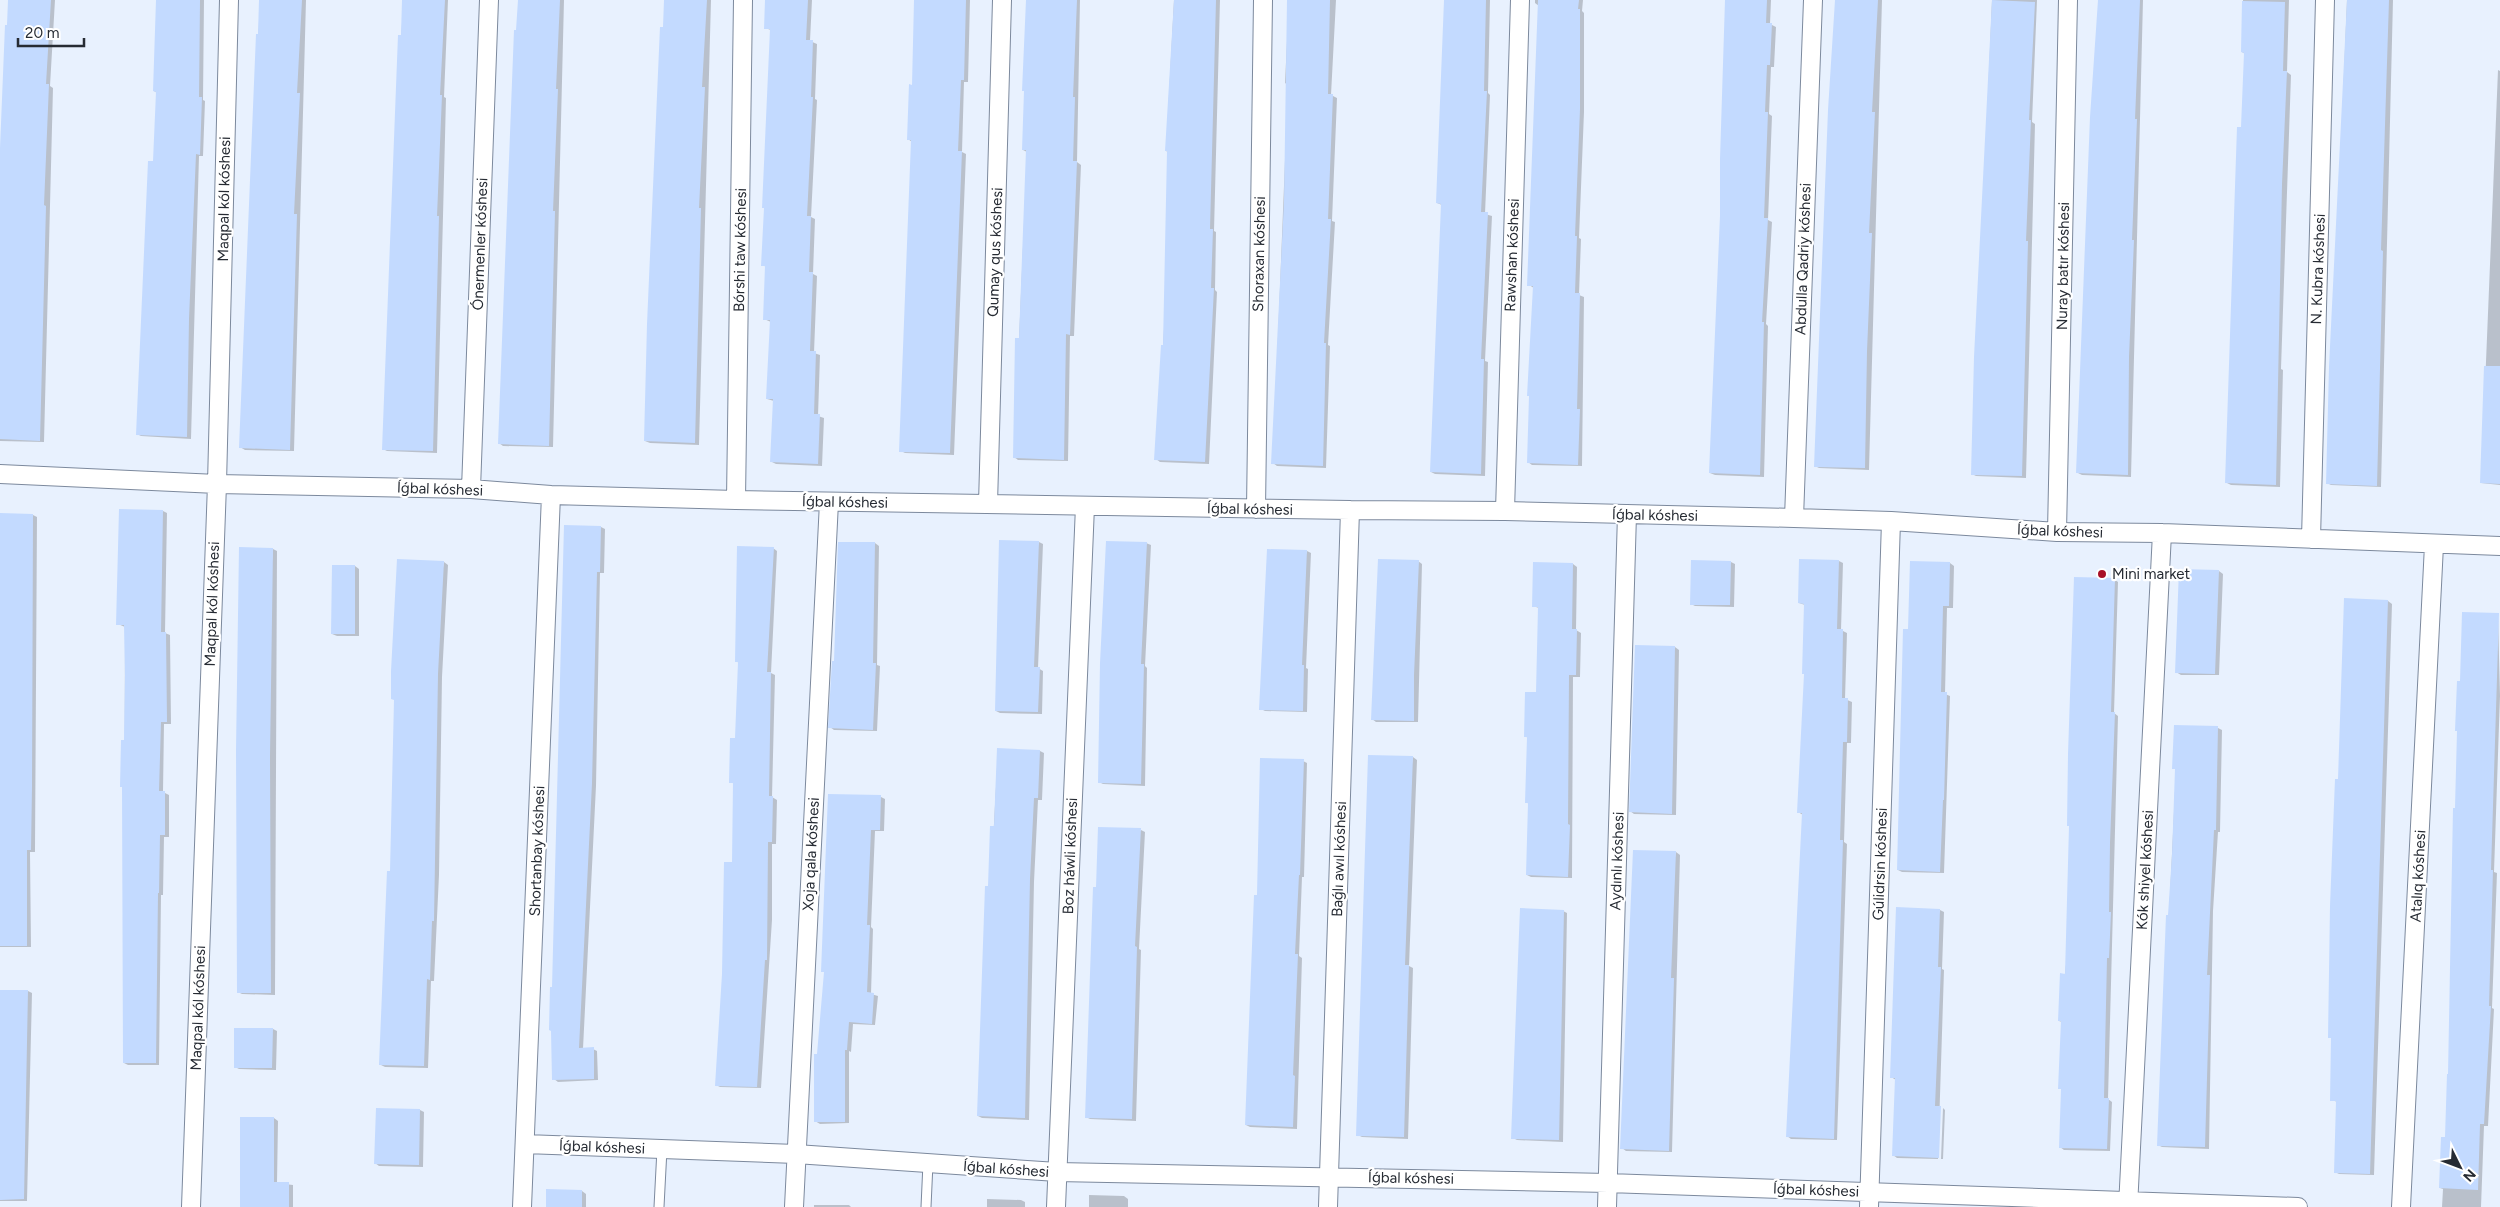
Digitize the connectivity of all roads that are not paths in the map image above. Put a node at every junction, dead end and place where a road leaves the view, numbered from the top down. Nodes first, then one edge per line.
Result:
1 (229, 0) edge
2 (489, 0) edge
3 (743, 0) edge
4 (1002, 0) edge
5 (1262, 0) edge
6 (1520, 0) edge
7 (1813, 0) edge
8 (2068, 0) edge
9 (2325, 0) edge
10 (0, 474) edge
11 (217, 484) junction
12 (471, 489) junction
13 (551, 495) junction
14 (736, 500) junction
15 (829, 502) junction
16 (988, 504) junction
17 (1085, 506) junction
18 (1256, 509) junction
19 (1350, 510) junction
20 (1505, 511) junction
21 (1627, 514) junction
22 (1794, 518) junction
23 (1891, 521) junction
24 (2057, 532) junction
25 (2162, 533) junction
26 (2310, 539) junction
27 (2434, 545) junction
28 (2500, 546) edge
29 (525, 1144) junction
30 (662, 1149) junction
31 (796, 1154) junction
32 (928, 1163) junction
33 (1057, 1172) junction
34 (1328, 1176) junction
35 (1608, 1183) junction
36 (1870, 1200) edge
37 (2128, 1204) edge
38 (191, 1207) edge
39 (522, 1207) edge
40 (659, 1207) edge
41 (794, 1207) edge
42 (926, 1207) edge
43 (1056, 1207) edge
44 (1328, 1207) edge
45 (1607, 1207) edge
46 (2298, 1207) edge
47 (2401, 1207) edge

1 - 11 street, Maqpal kól kóshesi
2 - 12 street, Ónermenler kóshesi
3 - 14 street, Bórshi taw kóshesi
4 - 16 street, Qumay qus kóshesi
5 - 18 street, Shoraxan kóshesi
6 - 20 street, Rawshan kóshesi
7 - 22 street, Abdulla Qadriy kóshesi
8 - 24 street, Nuray batır kóshesi
9 - 26 street, N. Kubra kóshesi
10 - 11 street, Íǵbal kóshesi
11 - 12 street, Íǵbal kóshesi
11 - 38 street, Maqpal kól kóshesi
12 - 13 street, Íǵbal kóshesi
13 - 14 street, Íǵbal kóshesi
13 - 29 street, Shortanbay kóshesi
14 - 15 street, Íǵbal kóshesi
15 - 16 street, Íǵbal kóshesi
15 - 31 street, Xoja qala kóshesi
16 - 17 street, Íǵbal kóshesi
17 - 18 street, Íǵbal kóshesi
17 - 33 street, Boz háwli kóshesi
18 - 19 street, Íǵbal kóshesi
19 - 20 street, Íǵbal kóshesi
19 - 34 street, Baǵlı awıl kóshesi
20 - 21 street, Íǵbal kóshesi
21 - 22 street, Íǵbal kóshesi
21 - 35 street, Aydınlı kóshesi
22 - 23 street, Íǵbal kóshesi
23 - 24 street, Íǵbal kóshesi
23 - 36 street, Gúlidrsin kóshesi
24 - 25 street, Íǵbal kóshesi
25 - 26 street, Íǵbal kóshesi
25 - 37 street, Kók shiyel kóshesi
26 - 27 street, Íǵbal kóshesi
27 - 28 street, Íǵbal kóshesi
27 - 47 street, Atalıq kóshesi
29 - 30 street, Íǵbal kóshesi
29 - 39 street, Shortanbay kóshesi
30 - 31 street, Íǵbal kóshesi
30 - 40 lane
31 - 32 street, Íǵbal kóshesi
31 - 41 street, Xoja qala kóshesi
32 - 33 street, Íǵbal kóshesi
32 - 42 lane
33 - 34 street, Íǵbal kóshesi
33 - 43 street, Boz háwli kóshesi
34 - 35 street, Íǵbal kóshesi
34 - 44 street, Baǵlı awıl kóshesi
35 - 36 street, Íǵbal kóshesi
35 - 45 street, Aydınlı kóshesi
36 - 37 street, Íǵbal kóshesi
37 - 46 street, Íǵbal kóshesi

